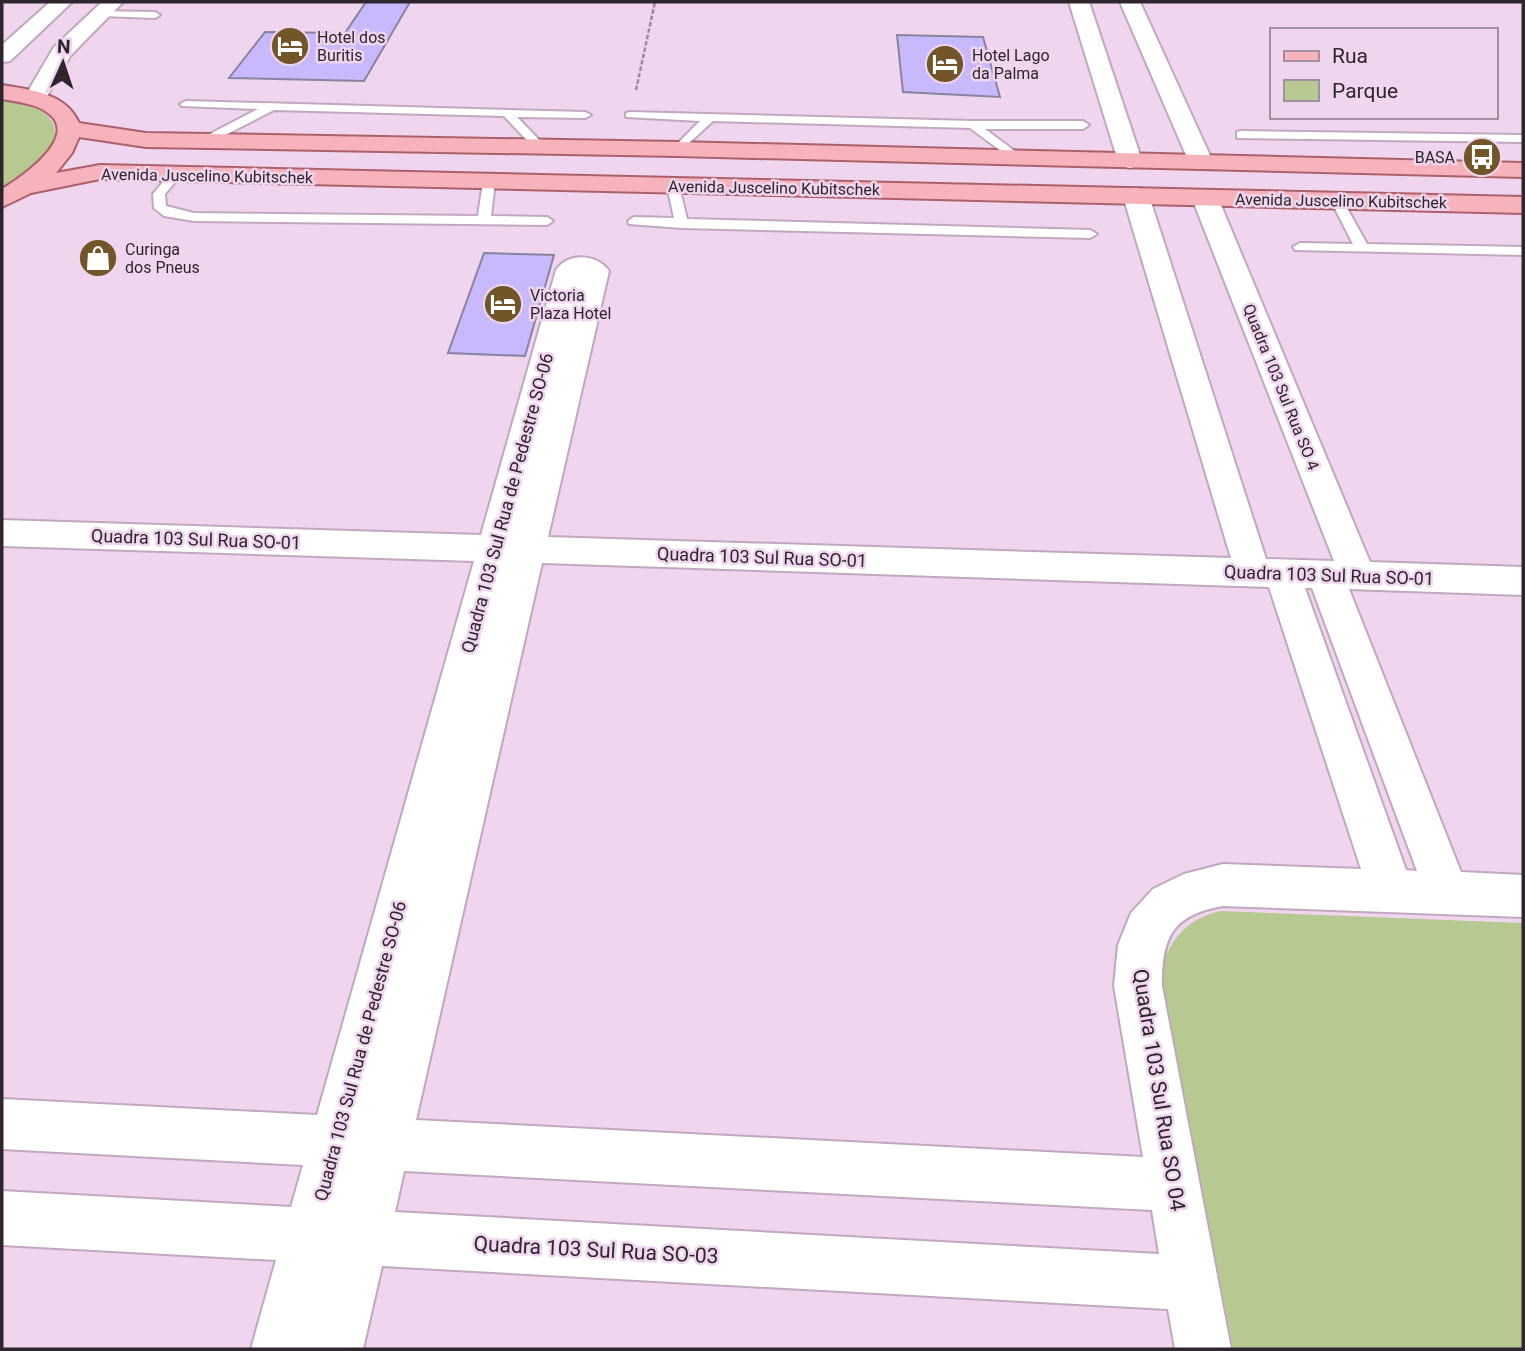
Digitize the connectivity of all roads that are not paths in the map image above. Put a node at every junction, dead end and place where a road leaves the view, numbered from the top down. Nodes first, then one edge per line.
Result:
1 (62, 2) edge
2 (1079, 2) edge
3 (1130, 2) edge
4 (107, 7) edge
5 (155, 15) dead end
6 (2, 56) edge
7 (2, 92) edge
8 (35, 98) junction
9 (186, 104) dead end
10 (272, 106) junction
11 (508, 114) junction
12 (585, 115) dead end
13 (630, 115) road end
14 (710, 117) junction
15 (973, 125) junction
16 (1083, 125) dead end
17 (70, 129) junction
18 (1241, 135) dead end
19 (210, 139) junction
20 (1523, 139) edge
21 (541, 148) junction
22 (678, 149) junction
23 (1325, 151) junction
24 (1016, 158) junction
25 (1130, 161) junction
26 (1201, 162) junction
27 (1523, 170) edge
28 (175, 175) junction
29 (489, 182) junction
30 (26, 186) junction
31 (673, 186) junction
32 (1136, 196) junction
33 (1205, 198) junction
34 (2, 199) edge
35 (1337, 201) junction
36 (1523, 205) edge
37 (484, 221) junction
38 (547, 221) dead end
39 (634, 221) dead end
40 (682, 224) junction
41 (1090, 234) dead end
42 (1300, 247) dead end
43 (1362, 248) junction
44 (1523, 251) edge
45 (2, 533) edge
46 (512, 549) junction
47 (1268, 573) junction
48 (1341, 576) junction
49 (1523, 581) edge
50 (1391, 891) junction
51 (1447, 893) junction
52 (1523, 896) edge
53 (2, 1124) edge
54 (335, 1141) junction
55 (385, 1143) junction
56 (1173, 1185) junction
57 (2, 1218) edge
58 (310, 1234) junction
59 (362, 1238) junction
60 (1191, 1283) junction
61 (279, 1349) edge
62 (335, 1349) edge
63 (1203, 1349) edge

1 - 6 street
2 - 25 street
3 - 26 street
4 - 5 lane
4 - 8 street
7 - 8 main road
8 - 17 main road
9 - 10 lane
10 - 11 lane
10 - 19 lane
11 - 12 lane
11 - 21 lane
13 - 14 lane
14 - 15 lane
14 - 22 lane
15 - 16 lane
15 - 24 lane
17 - 19 main road, Avenida Juscelino Kubitschek
17 - 30 main road, Avenida Juscelino Kubitschek
18 - 23 lane
19 - 21 main road, Avenida Juscelino Kubitschek
20 - 23 lane
21 - 22 main road, Avenida Juscelino Kubitschek
22 - 24 main road, Avenida Juscelino Kubitschek
23 - 26 main road, Avenida Juscelino Kubitschek
23 - 27 main road, Avenida Juscelino Kubitschek
24 - 25 main road, Avenida Juscelino Kubitschek
25 - 26 main road, Avenida Juscelino Kubitschek
28 - 29 main road, Avenida Juscelino Kubitschek
28 - 30 main road, Avenida Juscelino Kubitschek
28 - 37 lane
29 - 31 main road, Avenida Juscelino Kubitschek
29 - 37 lane
30 - 34 main road, Avenida Juscelino Kubitschek
31 - 32 main road, Avenida Juscelino Kubitschek
31 - 40 lane
32 - 33 main road, Avenida Juscelino Kubitschek
32 - 47 street
33 - 35 main road, Avenida Juscelino Kubitschek
33 - 48 street, Quadra 103 Sul Rua SO 4
35 - 36 main road, Avenida Juscelino Kubitschek
35 - 43 lane
37 - 38 lane
39 - 40 lane
40 - 41 lane
42 - 43 lane
43 - 44 lane
45 - 46 street, Quadra 103 Sul Rua SO-01
46 - 46 street, Quadra 103 Sul Rua de Pedestre SO-06
46 - 47 street, Quadra 103 Sul Rua SO-01
46 - 54 street, Quadra 103 Sul Rua de Pedestre SO-06
46 - 55 street, Quadra 103 Sul Rua de Pedestre SO-06
47 - 48 street, Quadra 103 Sul Rua SO-01
47 - 50 street
48 - 49 street, Quadra 103 Sul Rua SO-01
48 - 51 street, Quadra 103 Sul Rua SO 4
50 - 51 street, Quadra 103 Sul Rua SO 04
50 - 56 street, Quadra 103 Sul Rua SO 04
51 - 52 street, Quadra 103 Sul Rua SO 04
53 - 54 street
54 - 55 street
54 - 58 street, Quadra 103 Sul Rua de Pedestre SO-06
55 - 56 street
55 - 59 street, Quadra 103 Sul Rua de Pedestre SO-06
56 - 60 street, Quadra 103 Sul Rua SO 04
57 - 58 street, Quadra 103 Sul Rua SO-03
58 - 59 street, Quadra 103 Sul Rua SO-03
58 - 61 street, Quadra 103 Sul Rua de Pedestre SO-06
59 - 60 street, Quadra 103 Sul Rua SO-03
59 - 62 street, Quadra 103 Sul Rua de Pedestre SO-06
60 - 63 street, Quadra 103 Sul Rua SO 04

